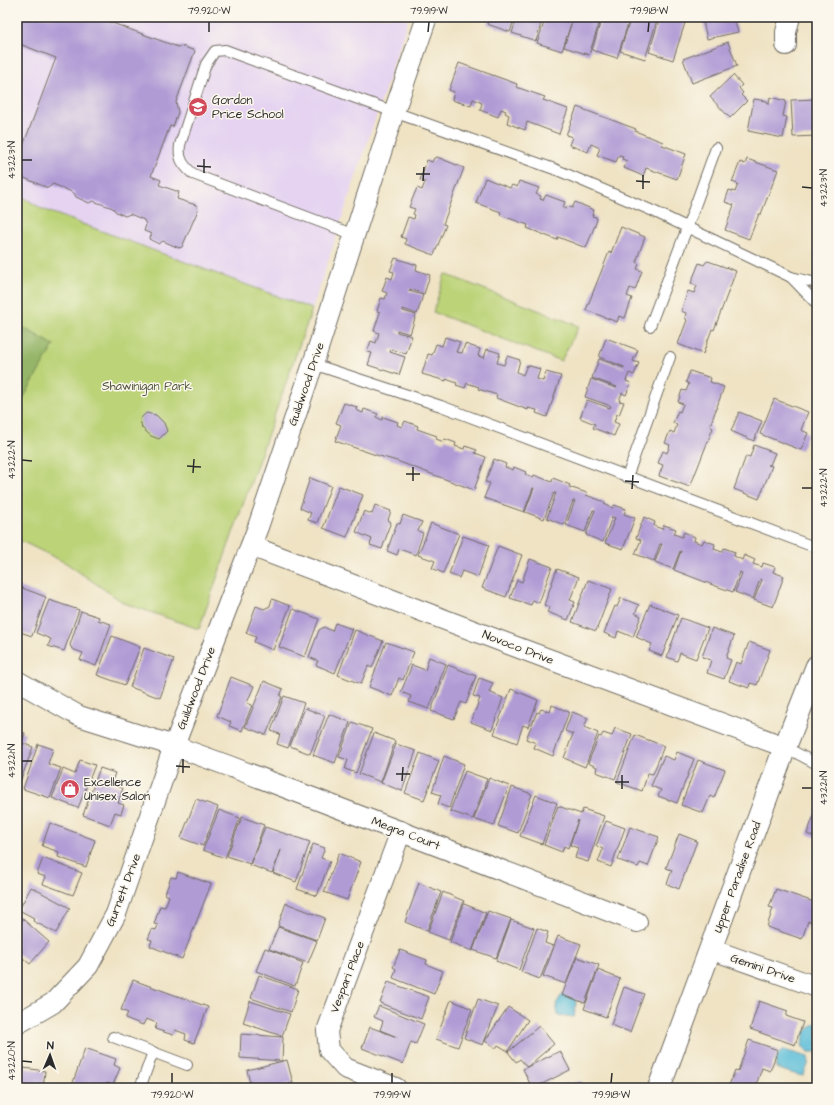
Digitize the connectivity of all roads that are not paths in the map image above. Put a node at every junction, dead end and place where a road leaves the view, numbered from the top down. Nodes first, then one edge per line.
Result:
1 (427, 17) edge
2 (790, 17) edge
3 (786, 45) dead end
4 (394, 112) junction
5 (716, 148) dead end
6 (688, 228) junction
7 (355, 235) junction
8 (791, 278) junction
9 (817, 283) edge
10 (817, 304) edge
11 (650, 326) dead end
12 (670, 357) dead end
13 (313, 364) junction
14 (627, 477) junction
15 (251, 546) junction
16 (817, 548) edge
17 (817, 666) edge
18 (17, 682) edge
19 (174, 746) junction
20 (785, 747) junction
21 (817, 764) edge
22 (401, 831) junction
23 (637, 922) dead end
24 (710, 949) junction
25 (817, 987) edge
26 (17, 1024) edge
27 (113, 1037) dead end
28 (153, 1052) junction
29 (187, 1065) dead end
30 (140, 1088) edge
31 (396, 1088) edge
32 (659, 1088) edge

1 - 4 street, Guildwood Drive
2 - 3 street
4 - 6 lane
4 - 7 street, Guildwood Drive
4 - 7 lane
5 - 6 lane
6 - 8 lane
6 - 11 lane
7 - 13 street, Guildwood Drive
8 - 9 lane
8 - 10 lane
12 - 14 lane
13 - 14 lane
13 - 15 street, Guildwood Drive
14 - 16 lane
15 - 19 street, Guildwood Drive
15 - 20 street, Novoco Drive
17 - 20 main road, Upper Paradise Road
18 - 19 street, Megna Court
19 - 22 street, Megna Court
19 - 26 street, Gurnett Drive
20 - 21 lane
20 - 24 main road, Upper Paradise Road
22 - 23 street, Megna Court
22 - 31 street, Vespari Place
24 - 25 street, Gemini Drive
24 - 32 main road, Upper Paradise Road
27 - 28 lane
28 - 29 lane
28 - 30 lane

